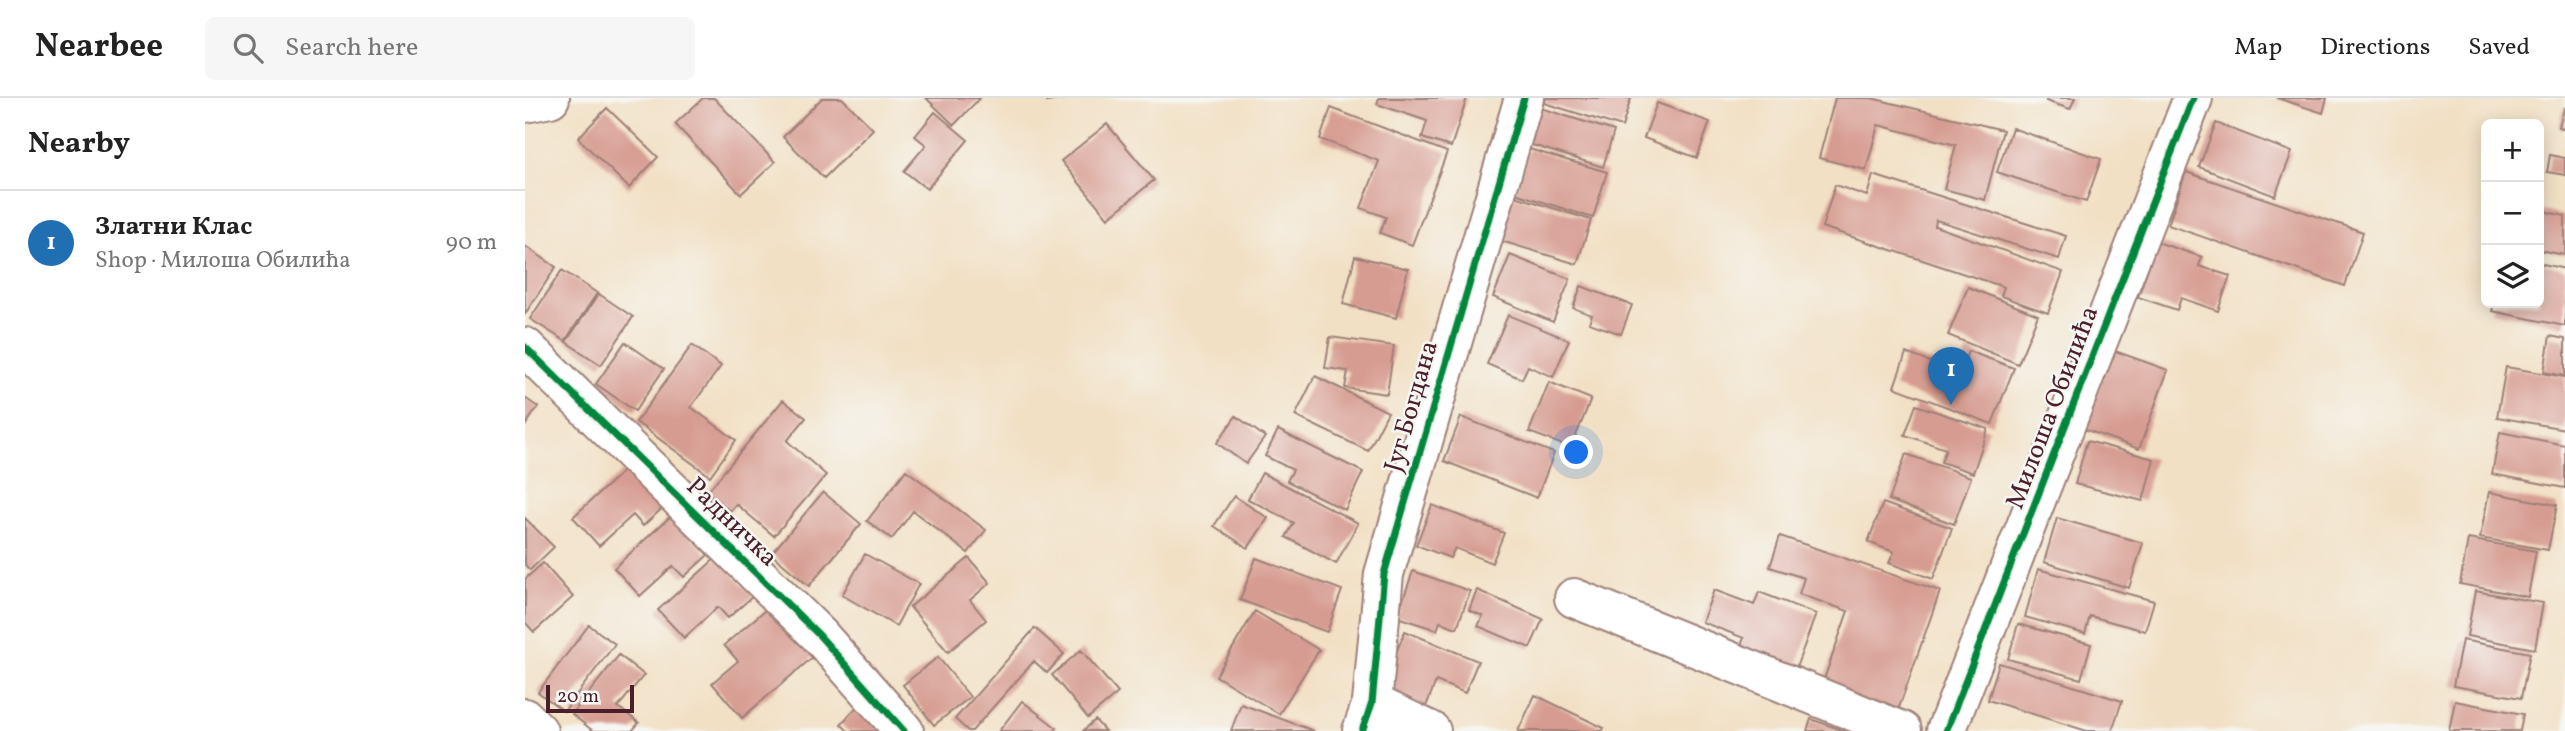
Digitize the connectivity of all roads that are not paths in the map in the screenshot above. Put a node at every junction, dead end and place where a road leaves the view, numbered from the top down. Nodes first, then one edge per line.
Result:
1 (550, 98) edge
2 (1524, 98) edge
3 (2193, 98) edge
4 (525, 103) edge
5 (525, 347) edge
6 (1574, 598) dead end
7 (1367, 717) edge
8 (525, 718) edge
9 (538, 731) edge
10 (904, 731) edge
11 (1431, 731) edge
12 (1902, 731) edge
13 (1946, 731) edge

1 - 4 street
2 - 7 street, Југ Богдана
3 - 13 street, Милоша Обилића
5 - 10 street, Радничка
6 - 12 street
7 - 11 street
8 - 9 street

